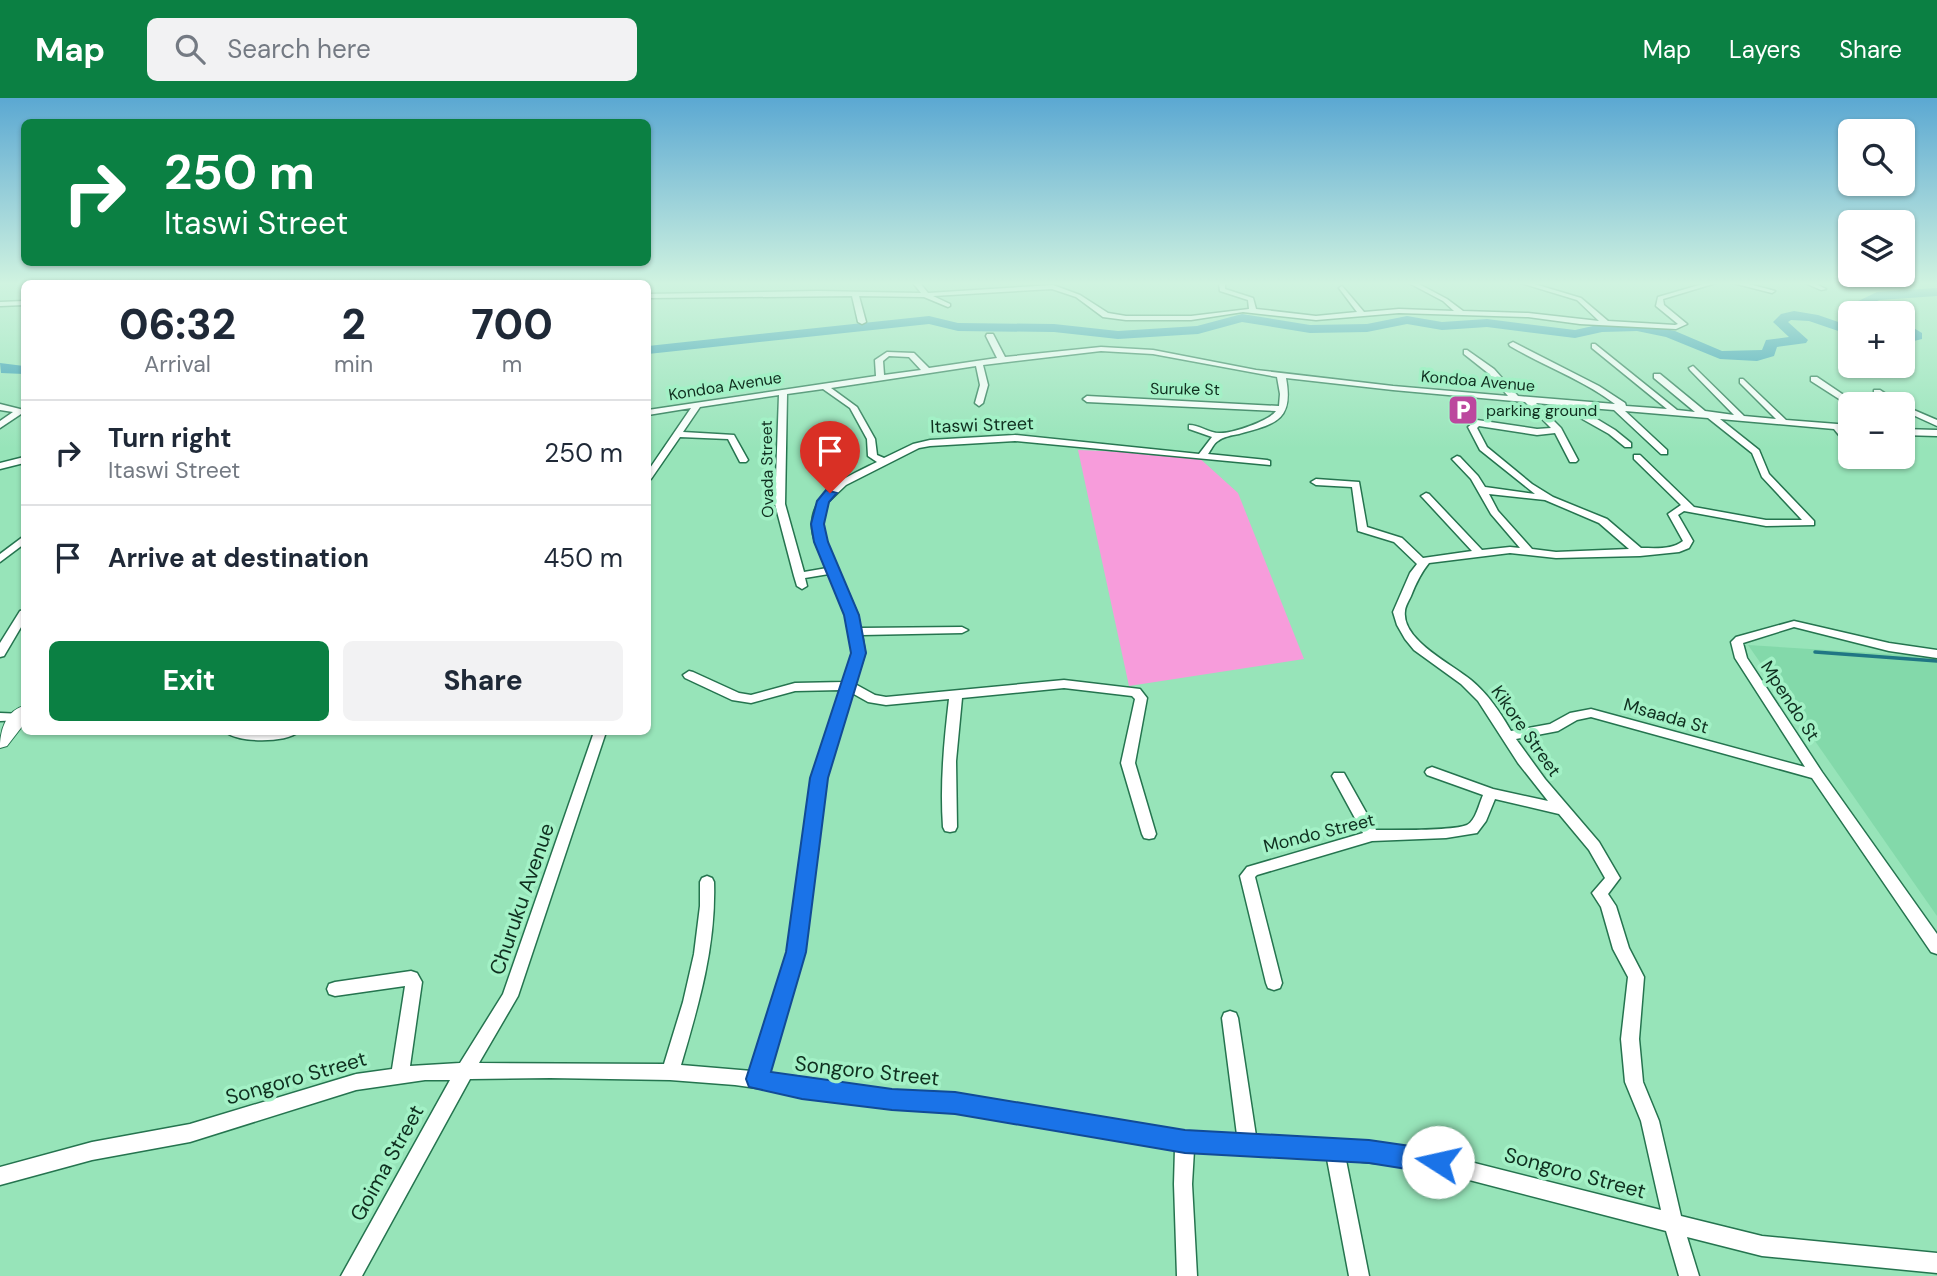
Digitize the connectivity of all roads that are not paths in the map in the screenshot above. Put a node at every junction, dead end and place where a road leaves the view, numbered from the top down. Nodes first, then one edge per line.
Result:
1 (991, 338) edge
2 (1513, 344) dead end
3 (1595, 345) dead end
4 (1467, 352) dead end
5 (1002, 360) junction
6 (979, 363) junction
7 (1693, 368) dead end
8 (927, 371) junction
9 (1281, 375) junction
10 (1657, 376) dead end
11 (880, 377) junction
12 (1814, 379) dead end
13 (1743, 381) dead end
14 (824, 386) junction
15 (783, 391) junction
16 (1838, 394) edge
17 (1515, 398) junction
18 (1087, 399) dead end
19 (1527, 399) junction
20 (1568, 402) junction
21 (979, 403) dead end
22 (698, 404) junction
23 (1619, 406) junction
24 (0, 407) edge
25 (1282, 409) junction
26 (1673, 410) junction
27 (21, 412) edge
28 (651, 412) edge
29 (21, 413) edge
30 (1704, 413) junction
31 (1915, 413) edge
32 (1740, 416) junction
33 (1783, 421) junction
34 (1937, 423) edge
35 (0, 425) edge
36 (1192, 426) dead end
37 (1836, 426) joint
38 (1838, 428) edge
39 (1558, 430) junction
40 (1915, 432) edge
41 (1937, 433) edge
42 (677, 434) junction
43 (1219, 436) junction
44 (1628, 445) dead end
45 (1664, 452) dead end
46 (1205, 456) junction
47 (1637, 457) dead end
48 (1457, 459) dead end
49 (743, 460) dead end
50 (1573, 460) dead end
51 (21, 461) edge
52 (884, 462) junction
53 (1267, 463) dead end
54 (0, 466) edge
55 (651, 473) edge
56 (1316, 482) dead end
57 (1483, 490) junction
58 (1426, 496) dead end
59 (1550, 499) junction
60 (1690, 508) junction
61 (21, 542) edge
62 (1528, 551) junction
63 (1479, 553) junction
64 (1640, 553) junction
65 (0, 559) edge
66 (1422, 563) junction
67 (832, 570) junction
68 (801, 581) joint
69 (21, 618) edge
70 (962, 630) dead end
71 (856, 632) junction
72 (0, 653) edge
73 (1937, 654) edge
74 (689, 675) dead end
75 (849, 687) junction
76 (956, 695) junction
77 (21, 715) edge
78 (21, 716) edge
79 (0, 717) edge
80 (599, 735) edge
81 (1508, 736) junction
82 (0, 742) edge
83 (1432, 772) dead end
84 (1817, 775) junction
85 (1339, 776) dead end
86 (1491, 793) junction
87 (1559, 809) junction
88 (950, 827) dead end
89 (1149, 834) dead end
90 (1372, 836) junction
91 (708, 882) dead end
92 (1937, 947) edge
93 (1274, 984) dead end
94 (335, 989) dead end
95 (1230, 1018) dead end
96 (670, 1072) junction
97 (465, 1073) junction
98 (400, 1075) junction
99 (758, 1079) junction
100 (1185, 1141) junction
101 (1248, 1146) junction
102 (1335, 1150) junction
103 (0, 1176) edge
104 (1673, 1222) junction
105 (1937, 1263) edge
106 (351, 1276) edge
107 (1187, 1276) edge
108 (1359, 1276) edge
109 (1689, 1276) edge

1 - 5 street
2 - 23 street
3 - 26 street
4 - 17 street
5 - 6 street, Kondoa Avenue
5 - 9 street, Kondoa Avenue
6 - 8 street, Kondoa Avenue
6 - 21 street
7 - 32 street
8 - 11 street, Kondoa Avenue
8 - 11 street
9 - 17 street, Kondoa Avenue
9 - 25 street
10 - 30 street
11 - 14 street, Kondoa Avenue
12 - 16 street
13 - 33 street
14 - 15 street, Kondoa Avenue
14 - 52 street
15 - 22 street, Kondoa Avenue
15 - 68 street, Ovada Street
17 - 19 street, Kondoa Avenue
18 - 25 street, Suruke St
19 - 20 street, Kondoa Avenue
19 - 39 street
20 - 23 street, Kondoa Avenue
20 - 44 street
22 - 28 street, Kondoa Avenue
22 - 42 street
23 - 26 street, Kondoa Avenue
23 - 45 street
24 - 27 street
25 - 43 street
26 - 30 street, Kondoa Avenue
29 - 35 street
30 - 32 street, Kondoa Avenue
30 - 60 street
31 - 34 street
32 - 33 street, Kondoa Avenue
33 - 37 street, Kondoa Avenue
36 - 43 street
37 - 38 street
39 - 50 street
39 - 59 street
40 - 41 street
42 - 49 street
42 - 55 street
43 - 46 street
46 - 52 street, Itaswi Street
46 - 53 street
47 - 60 street
48 - 57 street
51 - 54 street
52 - 67 street, Itaswi Street
56 - 66 street
57 - 59 street
57 - 62 street
58 - 63 street
59 - 64 street
60 - 64 street
61 - 65 street
62 - 63 street
62 - 64 street
63 - 66 street
66 - 81 street, Kikore Street
67 - 68 street
67 - 71 street, Itaswi Street
69 - 72 street
70 - 71 street
71 - 75 street, Itaswi Street
73 - 84 street, Mpendo St
74 - 75 street
75 - 76 street
75 - 99 street, Itaswi Street
76 - 88 street
76 - 89 street
77 - 79 street
78 - 82 street
80 - 97 street, Churuku Avenue
81 - 84 street, Msaada St
81 - 87 street, Kikore Street
83 - 86 street
84 - 92 street, Mpendo St
85 - 90 street
86 - 87 street
86 - 90 street, Mondo Street
87 - 104 street, Kikore Street
90 - 93 street, Mondo Street
91 - 96 street
94 - 98 street
95 - 101 street
96 - 97 street, Songoro Street
96 - 99 street, Songoro Street
97 - 98 street, Songoro Street
97 - 106 street, Goima Street
98 - 103 street, Songoro Street
99 - 100 street, Songoro Street
100 - 101 street, Songoro Street
100 - 107 street
101 - 102 street, Songoro Street
102 - 104 street, Songoro Street
102 - 108 street
104 - 105 street, Songoro Street
104 - 109 street

